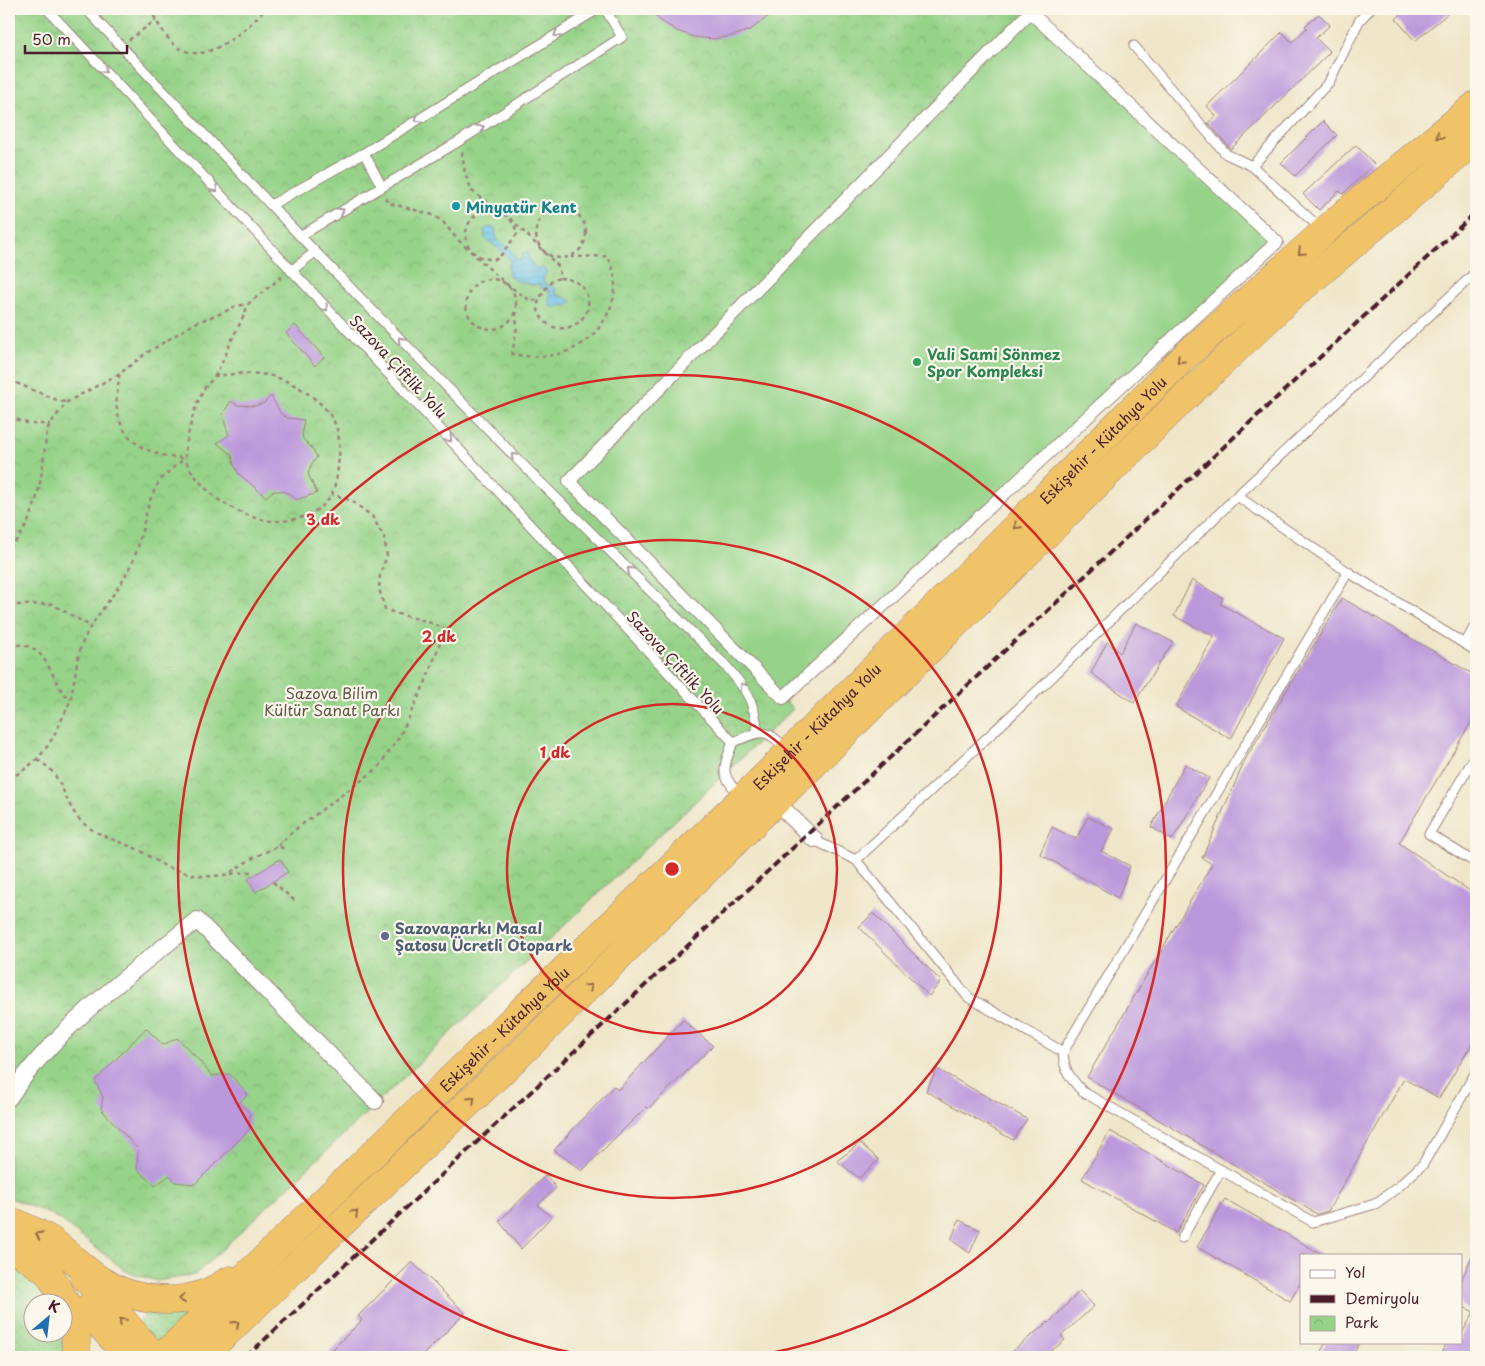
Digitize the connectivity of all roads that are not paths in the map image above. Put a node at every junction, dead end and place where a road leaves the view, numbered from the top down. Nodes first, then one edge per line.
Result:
1 (47, 9) edge
2 (86, 9) edge
3 (598, 9) edge
4 (605, 9) edge
5 (1370, 9) edge
6 (1030, 12) joint
7 (1134, 46) dead end
8 (1476, 105) edge
9 (1476, 140) edge
10 (364, 153) junction
11 (1252, 166) junction
12 (382, 187) junction
13 (271, 205) junction
14 (1324, 232) junction
15 (300, 236) junction
16 (315, 252) junction
17 (291, 271) junction
18 (1476, 272) edge
19 (1237, 496) junction
20 (1348, 572) junction
21 (1476, 624) edge
22 (1465, 644) junction
23 (1476, 650) edge
24 (758, 732) junction
25 (733, 742) junction
26 (789, 752) junction
27 (1476, 754) edge
28 (743, 798) junction
29 (776, 802) junction
30 (814, 838) joint
31 (856, 860) junction
32 (1476, 863) edge
33 (1063, 1052) junction
34 (1476, 1072) edge
35 (9, 1098) edge
36 (375, 1101) dead end
37 (1221, 1170) junction
38 (9, 1220) edge
39 (1182, 1238) dead end
40 (9, 1247) edge
41 (270, 1252) junction
42 (58, 1264) junction
43 (76, 1357) edge
44 (129, 1357) edge
45 (155, 1357) edge
46 (162, 1357) edge
47 (201, 1357) edge

1 -> 17 lane, Sazova Çiftlik Yolu
2 - 13 lane, Sazova Çiftlik Yolu
3 -> 10 lane
12 -> 4 lane
5 - 11 lane
6 - 6 street
7 - 11 lane
8 -> 14 highway, Eskişehir - Kütahya Yolu
9 - 29 highway, Eskişehir - Kütahya Yolu
10 - 12 lane
10 - 13 lane
11 - 14 lane
15 -> 12 lane
13 - 15 lane, Sazova Çiftlik Yolu
14 -> 26 highway, Eskişehir - Kütahya Yolu
15 - 16 lane, Sazova Çiftlik Yolu
16 - 17 lane
24 -> 16 lane, Sazova Çiftlik Yolu
17 -> 25 lane, Sazova Çiftlik Yolu
18 - 19 lane
19 - 20 lane
19 - 31 lane
20 - 22 lane
20 - 33 lane
21 - 22 lane
22 - 23 lane
24 - 25 lane
24 - 26 lane
25 - 28 lane
26 - 28 highway, Eskişehir - Kütahya Yolu
27 - 32 lane
28 - 41 highway, Eskişehir - Kütahya Yolu
29 - 30 street
47 -> 29 highway, Eskişehir - Kütahya Yolu
30 - 31 lane
31 - 33 lane
33 - 37 lane
34 - 37 lane
35 - 36 street
37 - 39 lane
42 -> 38 highway
40 - 42 highway
41 -> 42 highway
41 - 46 highway, Eskişehir - Kütahya Yolu
42 - 43 highway
42 - 44 highway
45 -> 42 highway

